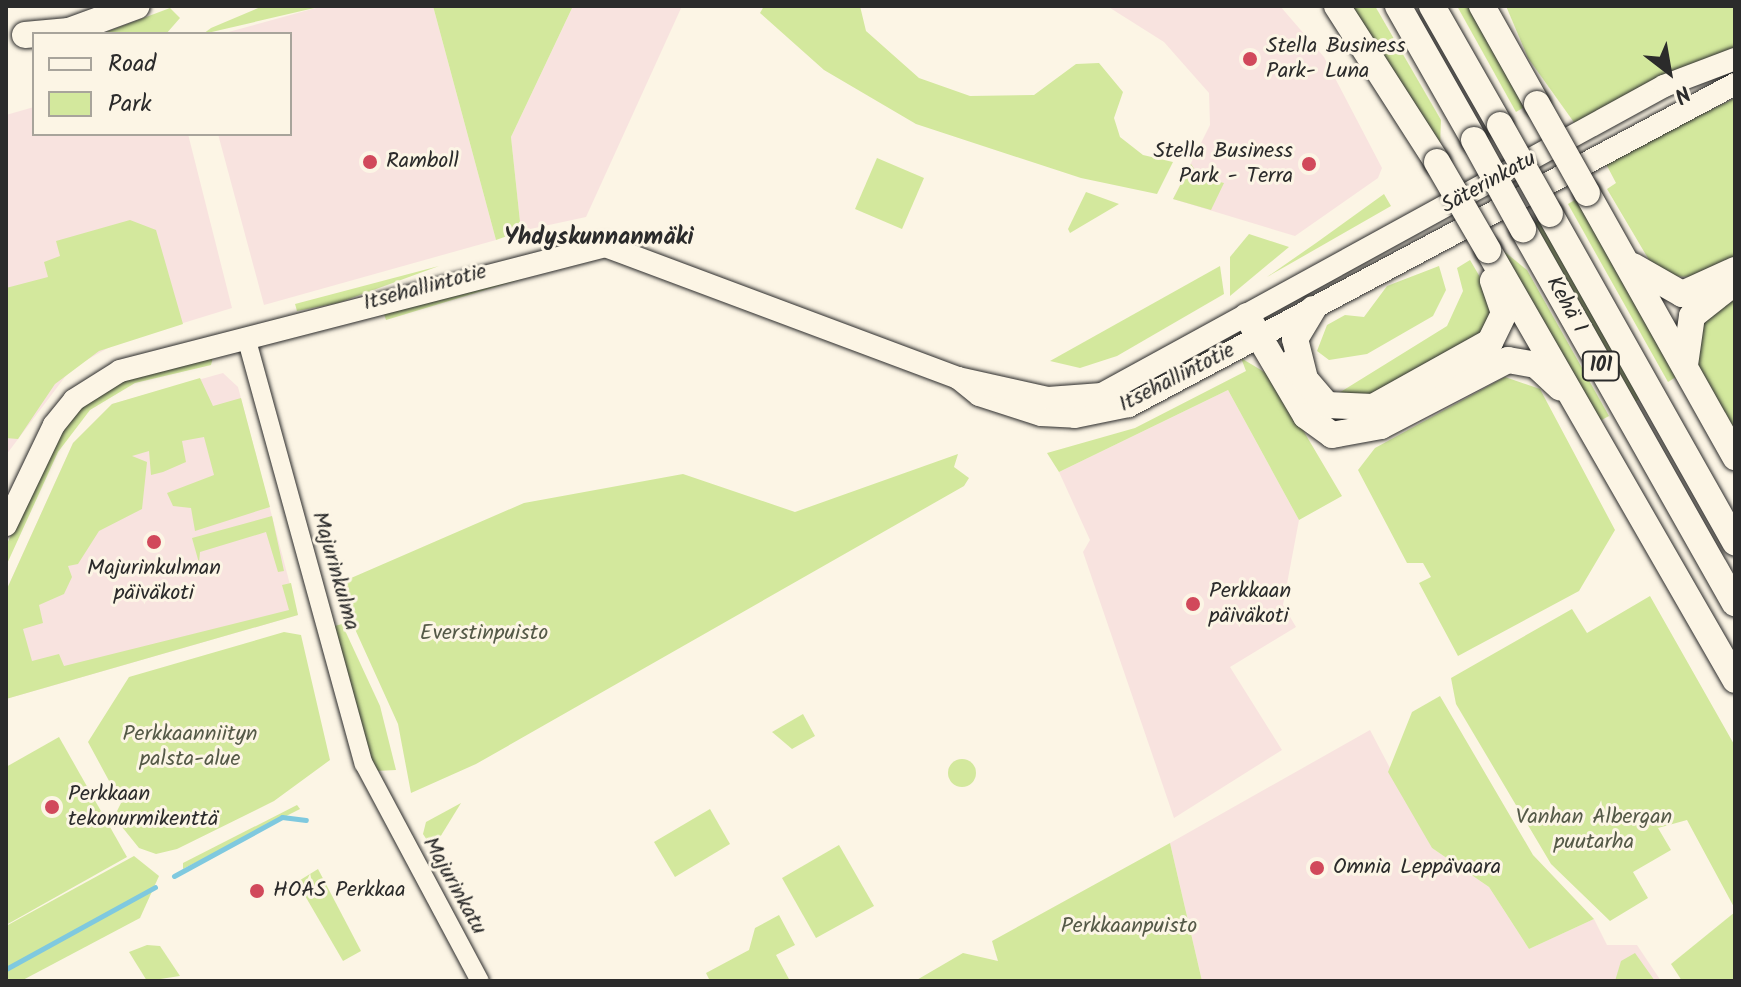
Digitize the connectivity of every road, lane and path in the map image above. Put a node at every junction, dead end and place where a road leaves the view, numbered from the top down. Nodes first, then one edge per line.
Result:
1 (99, 6) edge
2 (137, 6) edge
3 (1337, 6) edge
4 (1384, 6) edge
5 (1398, 6) edge
6 (1432, 6) edge
7 (1446, 6) edge
8 (1482, 6) edge
9 (1494, 6) edge
10 (61, 32) edge
11 (16, 38) edge
12 (1508, 52) junction
13 (1735, 59) edge
14 (1438, 79) junction
15 (1735, 84) edge
16 (1500, 125) junction
17 (1488, 250) junction
18 (1626, 260) junction
19 (1735, 270) edge
20 (1735, 284) edge
21 (1313, 309) junction
22 (1257, 324) junction
23 (246, 337) junction
24 (1685, 369) junction
25 (1306, 382) junction
26 (1576, 402) junction
27 (1735, 457) edge
28 (6, 525) edge
29 (1734, 532) edge
30 (1729, 593) edge
31 (1735, 616) edge
32 (1735, 680) edge
33 (387, 814) joint
34 (480, 981) edge

1 - 11 highway
2 - 10 highway
3 - 17 highway, bridge
4 - 14 highway
5 - 14 highway, Kehä I / 101
6 - 16 highway, Kehä I / 101
7 - 16 highway
8 - 12 highway
9 - 12 highway
12 - 18 highway, bridge
13 - 22 main road, Säterinkatu
14 - 30 highway, Kehä I / 101, bridge
15 - 21 main road, Säterinkatu
16 - 29 highway, Kehä I / 101, bridge
17 - 25 highway
17 - 26 highway
18 - 19 highway
18 - 24 highway
20 - 24 highway
21 - 22 main road, Säterinkatu
21 - 25 highway
22 - 23 main road, Itsehallintotie
22 - 25 highway
22 - 26 highway
23 - 28 main road, Itsehallintotie
23 - 33 street, Majurinkulma
24 - 27 highway
26 - 32 highway
30 - 31 highway, Kehä I
33 - 34 street, Majurinkatu

